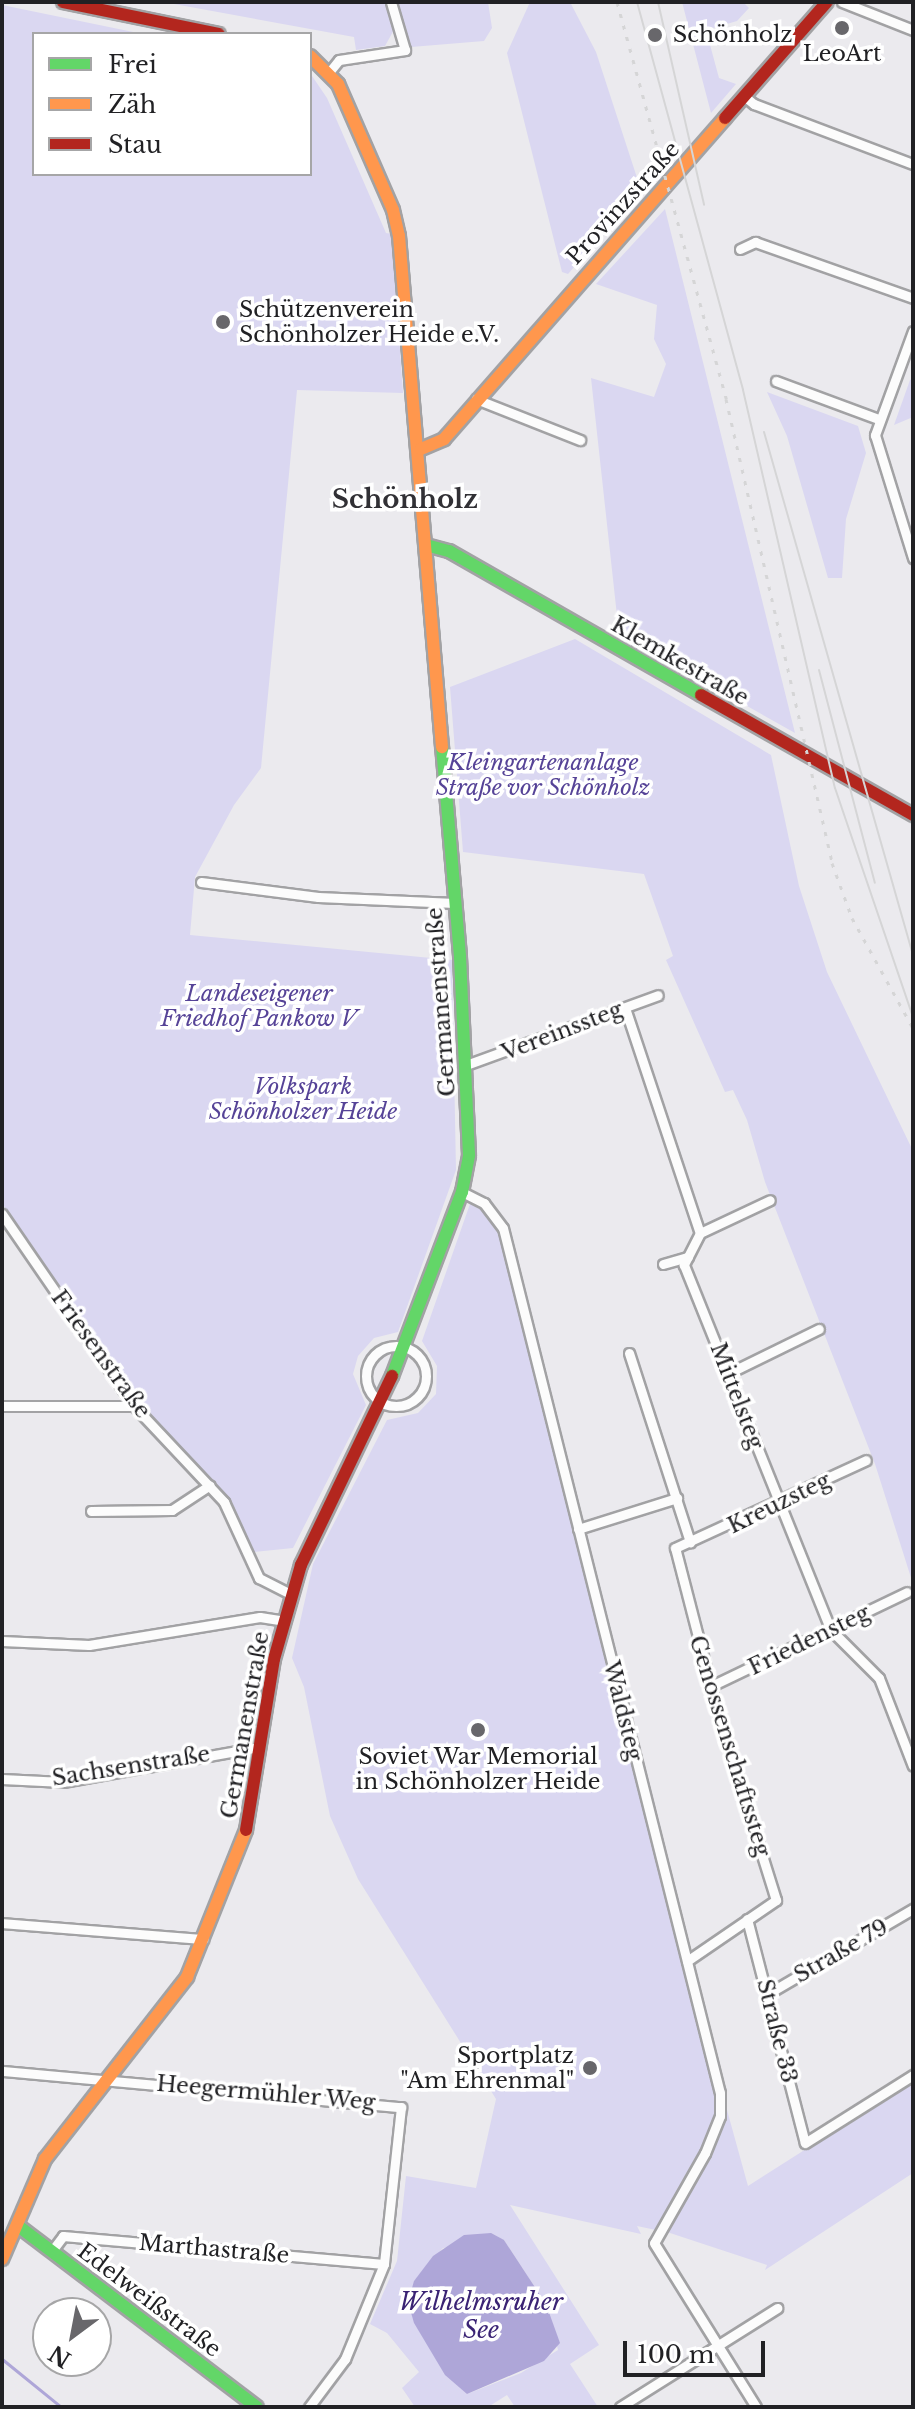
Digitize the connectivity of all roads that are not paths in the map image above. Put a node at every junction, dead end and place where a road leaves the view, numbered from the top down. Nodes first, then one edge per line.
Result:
1 (63, 2) edge
2 (391, 2) edge
3 (827, 2) edge
4 (842, 2) edge
5 (913, 30) edge
6 (209, 32) edge
7 (312, 58) edge
8 (330, 71) junction
9 (744, 96) junction
10 (913, 164) edge
11 (740, 249) dead end
12 (913, 298) edge
13 (913, 331) edge
14 (776, 381) dead end
15 (476, 399) junction
16 (878, 419) junction
17 (580, 440) dead end
18 (420, 443) junction
19 (426, 545) junction
20 (913, 558) edge
21 (913, 815) edge
22 (201, 882) dead end
23 (455, 903) junction
24 (658, 995) dead end
25 (625, 1008) junction
26 (466, 1065) junction
27 (462, 1192) junction
28 (770, 1200) dead end
29 (2, 1214) edge
30 (700, 1233) junction
31 (688, 1257) junction
32 (663, 1264) dead end
33 (819, 1329) dead end
34 (406, 1348) junction
35 (629, 1353) dead end
36 (729, 1373) junction
37 (382, 1403) junction
38 (2, 1406) edge
39 (134, 1406) junction
40 (866, 1460) dead end
41 (210, 1485) junction
42 (677, 1498) junction
43 (779, 1504) junction
44 (91, 1511) dead end
45 (578, 1529) junction
46 (690, 1542) junction
47 (907, 1592) dead end
48 (292, 1595) junction
49 (284, 1621) junction
50 (831, 1630) junction
51 (2, 1641) edge
52 (711, 1686) junction
53 (260, 1747) junction
54 (913, 1766) edge
55 (2, 1779) edge
56 (913, 1909) edge
57 (747, 1919) junction
58 (2, 1923) edge
59 (203, 1939) junction
60 (687, 1961) junction
61 (769, 1993) junction
62 (2, 2071) edge
63 (913, 2075) edge
64 (107, 2080) junction
65 (17, 2225) junction
66 (51, 2252) junction
67 (2, 2259) edge
68 (384, 2264) junction
69 (777, 2308) dead end
70 (717, 2346) junction
71 (257, 2407) edge
72 (309, 2407) edge
73 (621, 2407) edge
74 (756, 2407) edge

1 - 6 main road
2 - 8 street
3 - 9 main road, Provinzstraße
4 - 5 street
7 - 8 main road
8 - 18 main road, Germanenstraße
9 - 10 street
9 - 15 main road, Provinzstraße
11 - 12 street
13 - 16 street
14 - 16 street
15 - 17 street
15 - 18 main road, Provinzstraße
16 - 20 street
18 - 19 main road, Germanenstraße
19 - 21 main road, Klemkestraße
19 - 23 main road, Germanenstraße
22 - 23 street
23 - 26 main road, Germanenstraße
24 - 25 street, Vereinssteg
25 - 26 street, Vereinssteg
25 - 30 street
26 - 27 main road, Germanenstraße
27 - 34 main road, Germanenstraße
27 - 45 street, Waldsteg
28 - 30 street
29 - 39 street, Friesenstraße
30 - 31 street
31 - 32 street
31 - 36 street, Mittelsteg
33 - 36 street
34 - 37 main road, Germanenstraße
34 - 37 street
34 - 37 street
35 - 42 street
36 - 43 street, Mittelsteg
37 - 48 main road, Germanenstraße
38 - 39 street
39 - 41 street, Friesenstraße
40 - 43 street, Kreuzsteg
41 - 44 street
41 - 48 street, Friesenstraße
42 - 45 street
42 - 46 street
43 - 46 street, Kreuzsteg
43 - 50 street, Mittelsteg
45 - 60 street, Waldsteg
46 - 52 street, Genossenschaftssteg
47 - 50 street, Friedensteg
48 - 49 main road, Germanenstraße
49 - 51 street
49 - 53 main road, Germanenstraße
50 - 52 street, Friedensteg
50 - 54 street, Mittelsteg
52 - 57 street, Genossenschaftssteg
53 - 55 street, Sachsenstraße
53 - 59 main road, Germanenstraße
56 - 61 street, Straße 79
57 - 60 street, Genossenschaftssteg
57 - 61 street, Straße 33
58 - 59 street
59 - 64 main road, Germanenstraße
60 - 70 street, Waldsteg
61 - 63 street, Straße 33
62 - 64 street, Heegermühler Weg
64 - 65 main road, Germanenstraße
64 - 68 street, Heegermühler Weg
65 - 66 main road, Edelweißstraße
65 - 67 main road, Germanenstraße
66 - 68 street, Marthastraße
66 - 71 main road, Edelweißstraße
68 - 72 street, Heegermühler Weg
69 - 70 street
70 - 73 street
70 - 74 street

